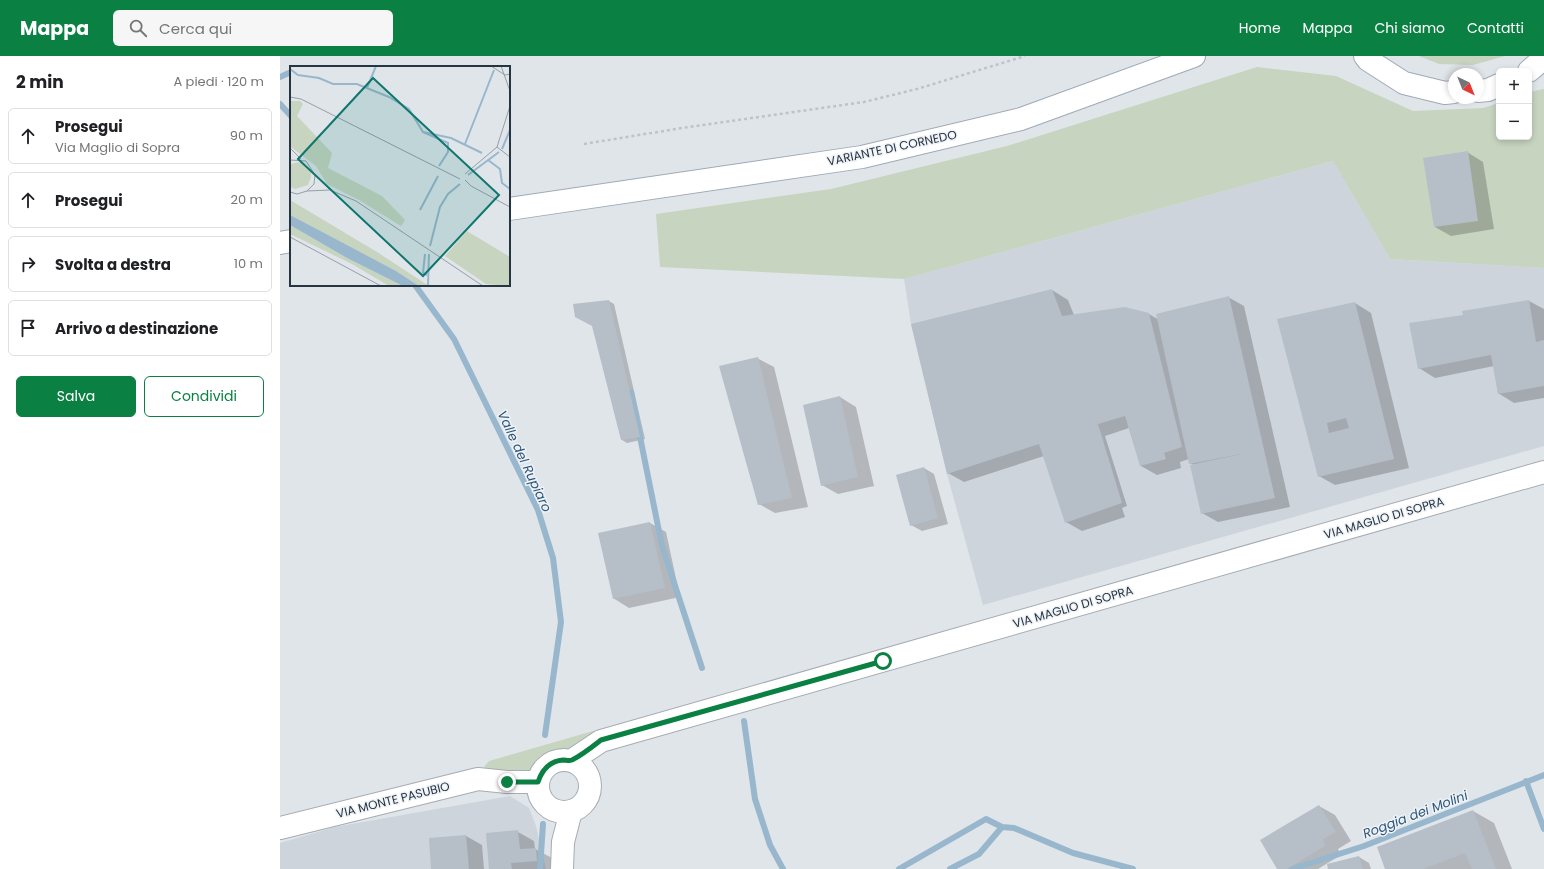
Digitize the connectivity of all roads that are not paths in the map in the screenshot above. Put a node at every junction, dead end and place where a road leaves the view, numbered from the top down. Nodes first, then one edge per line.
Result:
1 (1194, 56) edge
2 (1361, 57) edge
3 (1544, 58) edge
4 (1532, 69) edge
5 (1544, 70) edge
6 (1532, 72) edge
7 (1496, 86) edge
8 (1484, 90) edge
9 (1448, 93) edge
10 (510, 209) edge
11 (290, 242) edge
12 (280, 243) edge
13 (1544, 472) edge
14 (576, 764) junction
15 (551, 800) junction
16 (280, 828) edge
17 (562, 869) edge

1 - 10 street, VARIANTE DI CORNEDO
2 - 9 street
3 - 4 street
5 - 6 street
7 - 8 street
11 - 12 street
13 - 14 street, VIA MAGLIO DI SOPRA
14 - 15 street
14 - 15 street
15 - 16 street, VIA MONTE PASUBIO
15 - 17 street

